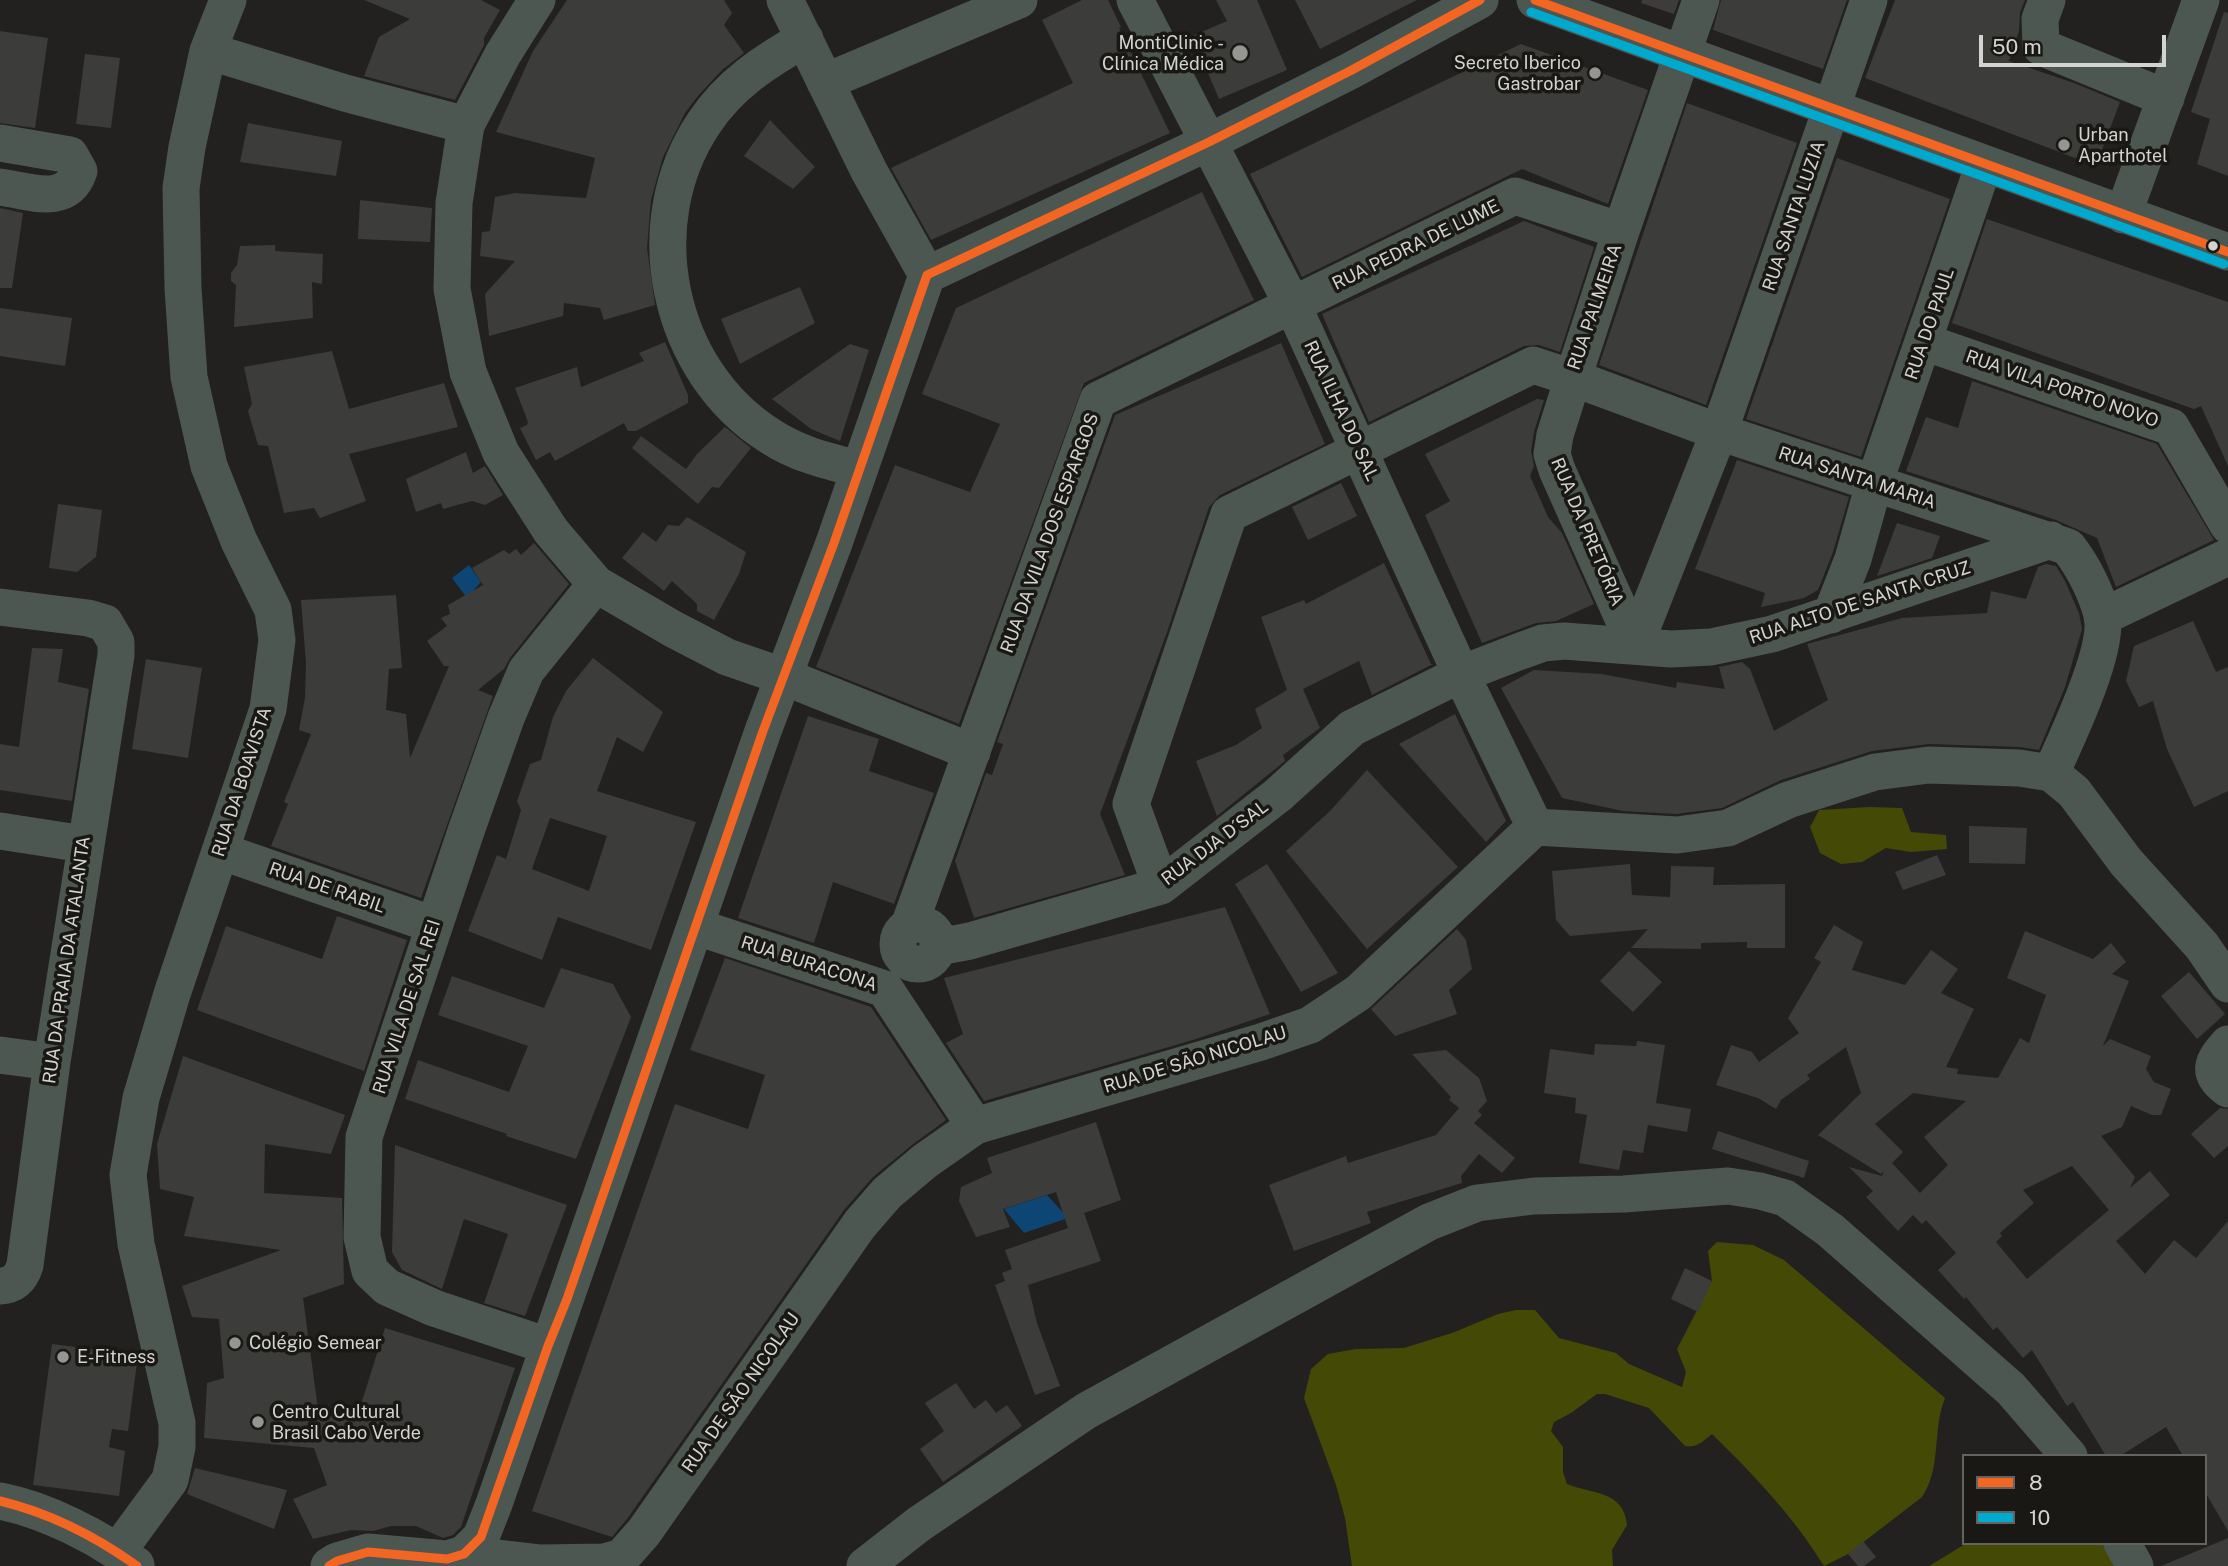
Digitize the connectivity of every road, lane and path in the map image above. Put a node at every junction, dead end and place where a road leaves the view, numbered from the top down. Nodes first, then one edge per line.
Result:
1 (228, 0) edge
2 (537, 0) edge
3 (785, 0) edge
4 (1019, 0) edge
5 (1135, 0) edge
6 (1479, 0) edge
7 (1535, 0) edge
8 (1701, 0) edge
9 (1870, 0) edge
10 (2047, 0) edge
11 (2201, 0) edge
12 (805, 40) junction
13 (208, 51) junction
14 (1682, 55) junction
15 (825, 82) junction
16 (2166, 99) junction
17 (1831, 109) junction
18 (466, 125) junction
19 (1209, 142) junction
20 (0, 143) edge
21 (1984, 164) junction
22 (0, 187) edge
23 (2123, 215) junction
24 (1621, 231) junction
25 (2228, 252) edge
26 (927, 275) junction
27 (1293, 306) junction
28 (1924, 342) junction
29 (1573, 378) junction
30 (1719, 432) junction
31 (1359, 449) junction
32 (859, 469) junction
33 (1874, 484) junction
34 (2228, 525) edge
35 (2051, 540) junction
36 (2228, 557) edge
37 (596, 584) junction
38 (0, 607) edge
39 (1831, 615) junction
40 (2102, 617) junction
41 (1635, 645) junction
42 (1461, 674) junction
43 (785, 677) junction
44 (972, 752) junction
45 (2051, 774) junction
46 (1535, 827) junction
47 (0, 831) edge
48 (84, 844) junction
49 (220, 851) junction
50 (1161, 886) junction
51 (434, 925) junction
52 (696, 927) junction
53 (906, 942) junction
54 (2228, 984) edge
55 (885, 989) junction
56 (2228, 1044) edge
57 (0, 1055) edge
58 (52, 1062) junction
59 (2228, 1089) edge
60 (975, 1126) junction
61 (6, 1285) edge
62 (548, 1346) junction
63 (2067, 1454) edge
64 (0, 1501) edge
65 (2123, 1545) edge
66 (464, 1554) junction
67 (127, 1559) edge
68 (329, 1566) edge
69 (865, 1566) edge
70 (2135, 1566) edge

1 - 13 street, RUA DA BOAVISTA
2 - 18 street
3 - 12 street
4 - 15 street
5 - 19 street, RUA ILHA DO SAL
6 - 19 street
7 - 14 street
8 - 14 street, RUA PALMEIRA
9 - 17 street, RUA SANTA LUZIA
10 - 16 street
11 - 16 street
12 - 15 street
12 - 32 street
13 - 18 street
13 - 49 street, RUA DA BOAVISTA
14 - 17 street
14 - 24 street, RUA PALMEIRA
15 - 26 street
16 - 23 street
17 - 21 street
17 - 30 street, RUA SANTA LUZIA
18 - 37 street
19 - 26 street
19 - 27 street, RUA ILHA DO SAL
20 - 22 street
21 - 23 street
21 - 28 street, RUA DO PAUL
23 - 25 street
24 - 27 street, RUA PEDRA DE LUME
24 - 29 street, RUA PALMEIRA
26 - 32 street
27 - 31 street, RUA ILHA DO SAL
27 - 44 street, RUA DA VILA DOS ESPARGOS
28 - 33 street, RUA DO PAUL
28 - 34 street, RUA VILA PORTO NOVO
29 - 30 street, RUA SANTA MARIA
29 - 31 street, RUA PALMEIRA
29 - 41 street, RUA DA PRETÓRIA
30 - 33 street, RUA SANTA MARIA
30 - 41 street, RUA SANTA LUZIA
31 - 42 street, RUA ILHA DO SAL
31 - 50 street, RUA PALMEIRA
32 - 43 street
33 - 35 street, RUA SANTA MARIA
33 - 39 street, RUA DO PAUL
35 - 39 street, RUA ALTO DE SANTA CRUZ
35 - 40 street, RUA SANTA MARIA
36 - 40 street
37 - 43 street
37 - 51 street, RUA VILA DE SAL REI
38 - 48 street, RUA DA PRAIA DA ATALANTA
39 - 41 street, RUA ALTO DE SANTA CRUZ
40 - 45 street
41 - 42 street, RUA ALTO DE SANTA CRUZ
42 - 46 street, RUA ILHA DO SAL
42 - 50 street, RUA DJA D´SAL
43 - 44 street
43 - 52 street
44 - 53 street, RUA DA VILA DOS ESPARGOS
45 - 46 street
45 - 54 street
46 - 60 street, RUA DE SÃO NICOLAU
47 - 48 street
48 - 58 street, RUA DA PRAIA DA ATALANTA
49 - 51 street, RUA DE RABIL
49 - 67 street, RUA DA BOAVISTA
50 - 53 street, RUA DJA D´SAL
51 - 62 street, RUA VILA DE SAL REI
52 - 55 street, RUA BURACONA
52 - 62 street
53 - 55 street, RUA DA VILA DOS ESPARGOS
55 - 60 street, RUA BURACONA
56 - 59 street
57 - 58 street
58 - 61 street, RUA DA PRAIA DA ATALANTA
60 - 66 street, RUA DE SÃO NICOLAU
62 - 66 street
63 - 69 street
64 - 67 street
65 - 70 street
66 - 68 street

